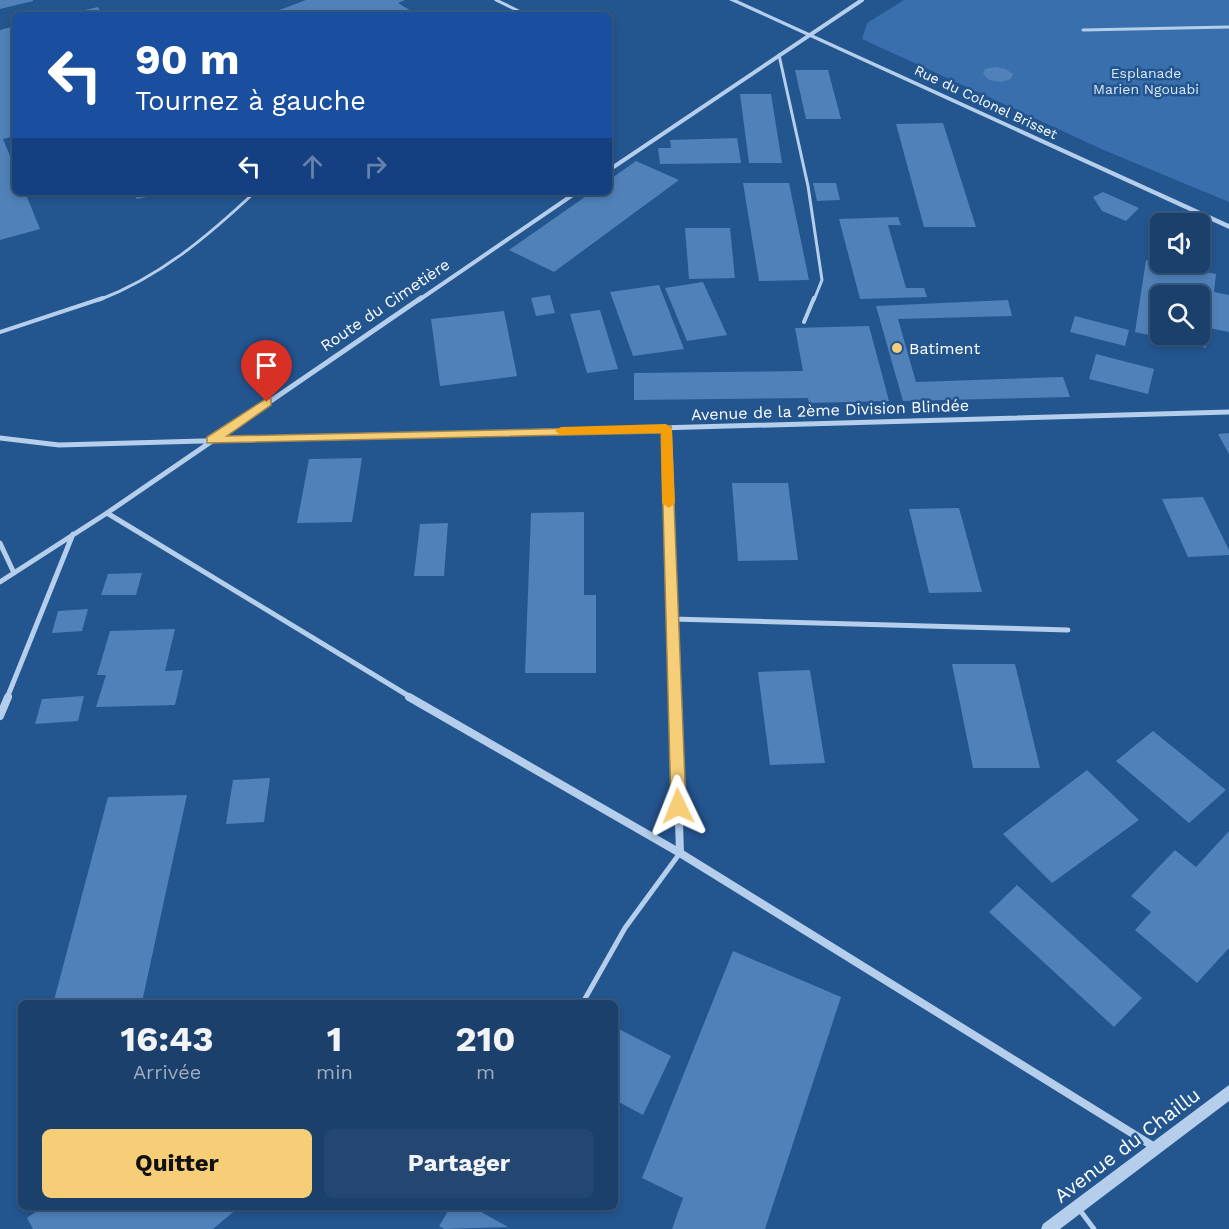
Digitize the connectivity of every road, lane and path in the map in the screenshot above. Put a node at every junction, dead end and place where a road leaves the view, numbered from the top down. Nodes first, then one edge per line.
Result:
1 (496, 0) edge
2 (732, 0) edge
3 (862, 0) edge
4 (521, 12) edge
5 (1229, 27) edge
6 (1083, 30) dead end
7 (809, 34) junction
8 (778, 55) junction
9 (612, 168) edge
10 (252, 195) edge
11 (573, 195) edge
12 (1229, 227) edge
13 (804, 322) dead end
14 (0, 332) edge
15 (1229, 412) edge
16 (666, 429) junction
17 (0, 438) edge
18 (212, 440) junction
19 (107, 513) junction
20 (73, 534) junction
21 (0, 543) edge
22 (14, 573) junction
23 (0, 582) edge
24 (672, 619) junction
25 (1068, 630) dead end
26 (0, 716) edge
27 (680, 853) junction
28 (584, 1000) edge
29 (1229, 1092) edge
30 (1156, 1148) junction
31 (1077, 1207) junction
32 (1048, 1229) edge
33 (1094, 1229) edge

1 - 4 lane
2 - 7 street, Rue du Colonel Brisset
3 - 7 street
5 - 6 lane
7 - 8 street
7 - 12 street, Rue du Colonel Brisset
8 - 9 street
8 - 13 lane
10 - 14 lane
11 - 18 street, Route du Cimetière
15 - 16 street, Avenue de la 2ème Division Blindée
16 - 18 street, Avenue de la 2ème Division Blindée
16 - 24 street
17 - 18 street, Avenue de la 2ème Division Blindée
18 - 19 street, Route du Cimetière
19 - 20 street, Route du Cimetière
19 - 27 street
20 - 22 street, Route du Cimetière
20 - 26 street
21 - 22 street
22 - 23 street, Route du Cimetière
24 - 25 street
24 - 27 street
27 - 28 lane
27 - 30 street
29 - 30 street, Avenue du Chaillu
30 - 31 street, Avenue du Chaillu
31 - 32 street, Avenue du Chaillu
31 - 33 lane

